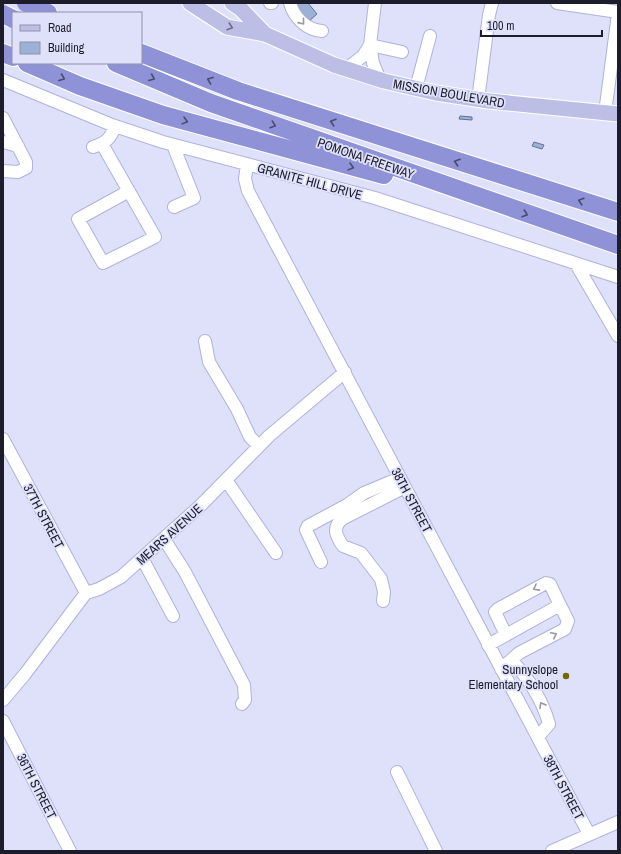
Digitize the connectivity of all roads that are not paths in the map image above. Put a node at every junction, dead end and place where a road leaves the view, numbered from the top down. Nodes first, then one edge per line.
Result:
1 (190, 3) edge
2 (232, 3) edge
3 (290, 3) edge
4 (375, 3) edge
5 (492, 3) edge
6 (557, 3) edge
7 (36, 7) edge
8 (21, 12) edge
9 (618, 13) edge
10 (3, 14) edge
11 (12, 18) edge
12 (322, 31) dead end
13 (265, 34) junction
14 (430, 36) dead end
15 (370, 45) junction
16 (402, 52) dead end
17 (142, 53) edge
18 (29, 64) edge
19 (118, 64) edge
20 (346, 69) junction
21 (3, 80) edge
22 (380, 80) junction
23 (416, 88) junction
24 (478, 100) junction
25 (611, 114) edge
26 (3, 118) edge
27 (115, 126) junction
28 (3, 142) edge
29 (173, 145) junction
30 (18, 146) junction
31 (247, 164) junction
32 (3, 171) edge
33 (129, 191) junction
34 (488, 201) junction
35 (174, 207) dead end
36 (618, 212) edge
37 (618, 245) edge
38 (576, 264) junction
39 (618, 277) edge
40 (616, 329) edge
41 (205, 341) dead end
42 (344, 372) junction
43 (3, 439) edge
44 (259, 446) junction
45 (226, 480) junction
46 (402, 482) junction
47 (164, 539) junction
48 (276, 553) dead end
49 (142, 558) junction
50 (322, 562) dead end
51 (86, 593) junction
52 (383, 601) dead end
53 (560, 605) junction
54 (173, 616) dead end
55 (506, 636) junction
56 (488, 645) junction
57 (515, 656) junction
58 (501, 669) junction
59 (3, 700) edge
60 (242, 704) dead end
61 (3, 721) edge
62 (538, 738) junction
63 (397, 772) dead end
64 (618, 822) edge
65 (589, 834) junction
66 (70, 851) edge
67 (436, 851) edge
68 (552, 851) edge

1 -> 13 main road, MISSION BOULEVARD
2 - 13 main road, MISSION BOULEVARD
3 -> 12 street
4 - 15 street
5 - 24 street
6 - 9 street
7 - 8 main road
9 - 25 street
10 - 11 highway, bridge
13 - 20 main road, MISSION BOULEVARD
14 - 23 street
15 - 16 street
15 - 20 street
15 - 22 street
36 -> 17 highway, POMONA FREEWAY
18 -> 34 highway
19 -> 34 highway, POMONA FREEWAY
20 - 22 main road, MISSION BOULEVARD
21 - 27 street, GRANITE HILL DRIVE
22 - 23 main road, MISSION BOULEVARD
23 - 24 main road, MISSION BOULEVARD
24 - 25 main road, MISSION BOULEVARD
26 - 30 street
27 - 29 street, GRANITE HILL DRIVE
27 - 33 street
28 - 30 street
29 - 31 street, GRANITE HILL DRIVE
29 - 35 street
30 - 32 street
31 - 38 street, GRANITE HILL DRIVE
31 - 42 street, 38TH STREET
33 - 33 street
34 -> 37 highway, POMONA FREEWAY
38 - 39 street, GRANITE HILL DRIVE
38 - 40 street
41 - 44 street
42 - 44 street, MEARS AVENUE
42 - 46 street, 38TH STREET
43 - 51 street, 37TH STREET
44 - 45 street, MEARS AVENUE
45 - 47 street, MEARS AVENUE
45 - 48 street
46 - 50 street
46 - 52 street
46 - 56 street, 38TH STREET
47 - 49 street, MEARS AVENUE
47 - 60 street
49 - 51 street, MEARS AVENUE
49 - 54 street
51 - 59 street
53 - 55 street
53 -> 55 street
57 -> 53 street
55 - 56 street
56 - 58 street, 38TH STREET
57 - 58 street
62 -> 57 street
58 - 62 street, 38TH STREET
61 - 66 street, 36TH STREET
62 - 65 street, 38TH STREET
63 - 67 street
64 - 65 street
65 - 68 street

